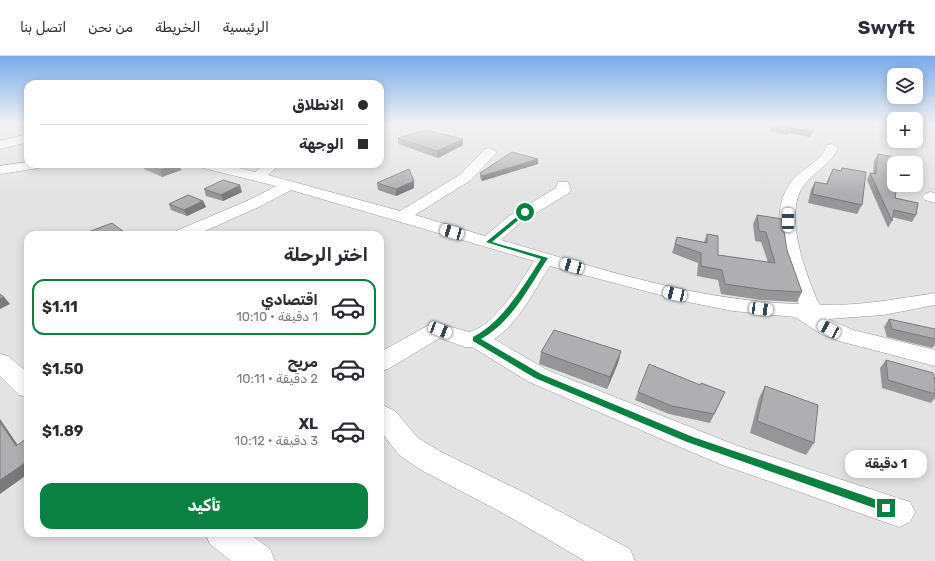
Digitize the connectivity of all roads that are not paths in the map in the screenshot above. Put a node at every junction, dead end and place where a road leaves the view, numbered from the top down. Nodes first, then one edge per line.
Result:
1 (832, 148) dead end
2 (490, 152) dead end
3 (24, 166) edge
4 (221, 168) edge
5 (268, 168) edge
6 (0, 170) edge
7 (258, 177) junction
8 (289, 185) junction
9 (563, 186) dead end
10 (401, 217) junction
11 (191, 231) edge
12 (488, 242) junction
13 (545, 258) junction
14 (935, 299) edge
15 (808, 313) junction
16 (476, 339) junction
17 (935, 358) edge
18 (384, 361) edge
19 (0, 362) edge
20 (24, 384) edge
21 (384, 419) edge
22 (899, 512) dead end
23 (226, 537) edge
24 (258, 561) edge
25 (618, 561) edge

1 - 15 street
2 - 10 street
3 - 6 street
4 - 7 street
5 - 7 street
7 - 8 street
8 - 10 street
8 - 11 street
9 - 12 street
10 - 12 street
12 - 13 street
13 - 15 street
13 - 16 street
14 - 15 street
15 - 17 street
16 - 18 street
16 - 22 street
19 - 20 street
21 - 25 street
23 - 24 street

